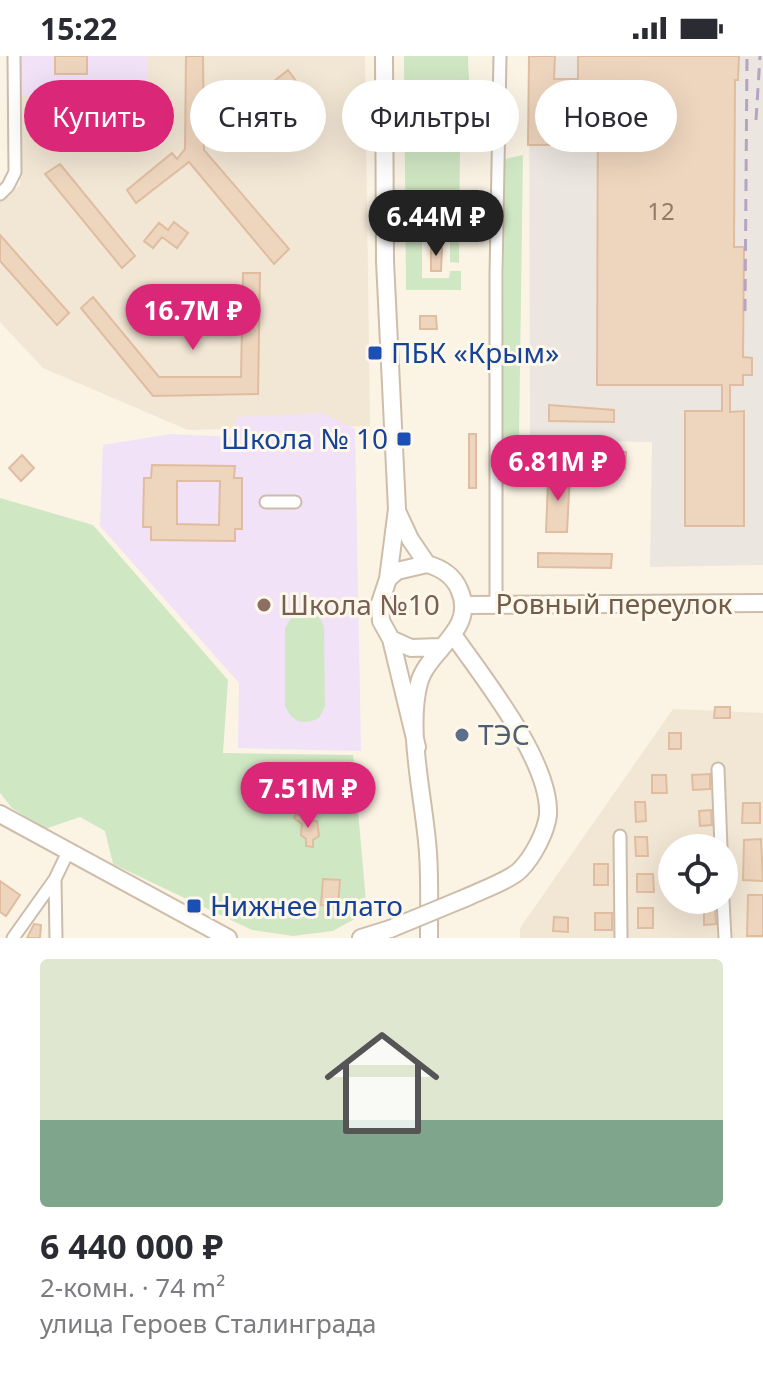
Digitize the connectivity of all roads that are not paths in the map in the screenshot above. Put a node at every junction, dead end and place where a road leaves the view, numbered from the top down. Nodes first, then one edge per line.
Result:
1 (14, 56) edge
2 (384, 56) edge
3 (500, 56) edge
4 (0, 129) edge
5 (15, 129) junction
6 (0, 194) edge
7 (266, 502) dead end
8 (295, 502) dead end
9 (397, 509) junction
10 (427, 564) junction
11 (388, 579) junction
12 (763, 603) edge
13 (496, 604) junction
14 (464, 605) junction
15 (454, 636) junction
16 (391, 639) junction
17 (440, 647) junction
18 (417, 747) junction
19 (718, 769) dead end
20 (0, 814) edge
21 (720, 834) edge
22 (620, 836) dead end
23 (68, 852) junction
24 (55, 879) junction
25 (724, 914) edge
26 (13, 938) edge
27 (56, 938) edge
28 (228, 938) edge
29 (361, 938) edge
30 (429, 938) edge
31 (621, 938) edge
32 (725, 938) edge

1 - 5 street
2 - 9 main road
3 - 13 street
4 - 5 street
5 - 6 street
7 - 8 street
9 - 10 main road
9 - 11 main road
10 - 11 main road
10 - 14 main road
11 - 16 main road
12 - 13 main road, Ровный переулок
13 - 14 main road, Ровный переулок
14 - 15 main road
15 - 17 main road
15 - 29 main road, bridge
16 - 17 main road
16 - 18 main road
17 - 18 main road
18 - 30 main road
19 - 21 street
20 - 23 main road
22 - 31 street
23 - 24 street
23 - 28 main road
24 - 26 street
24 - 27 street
25 - 32 street

